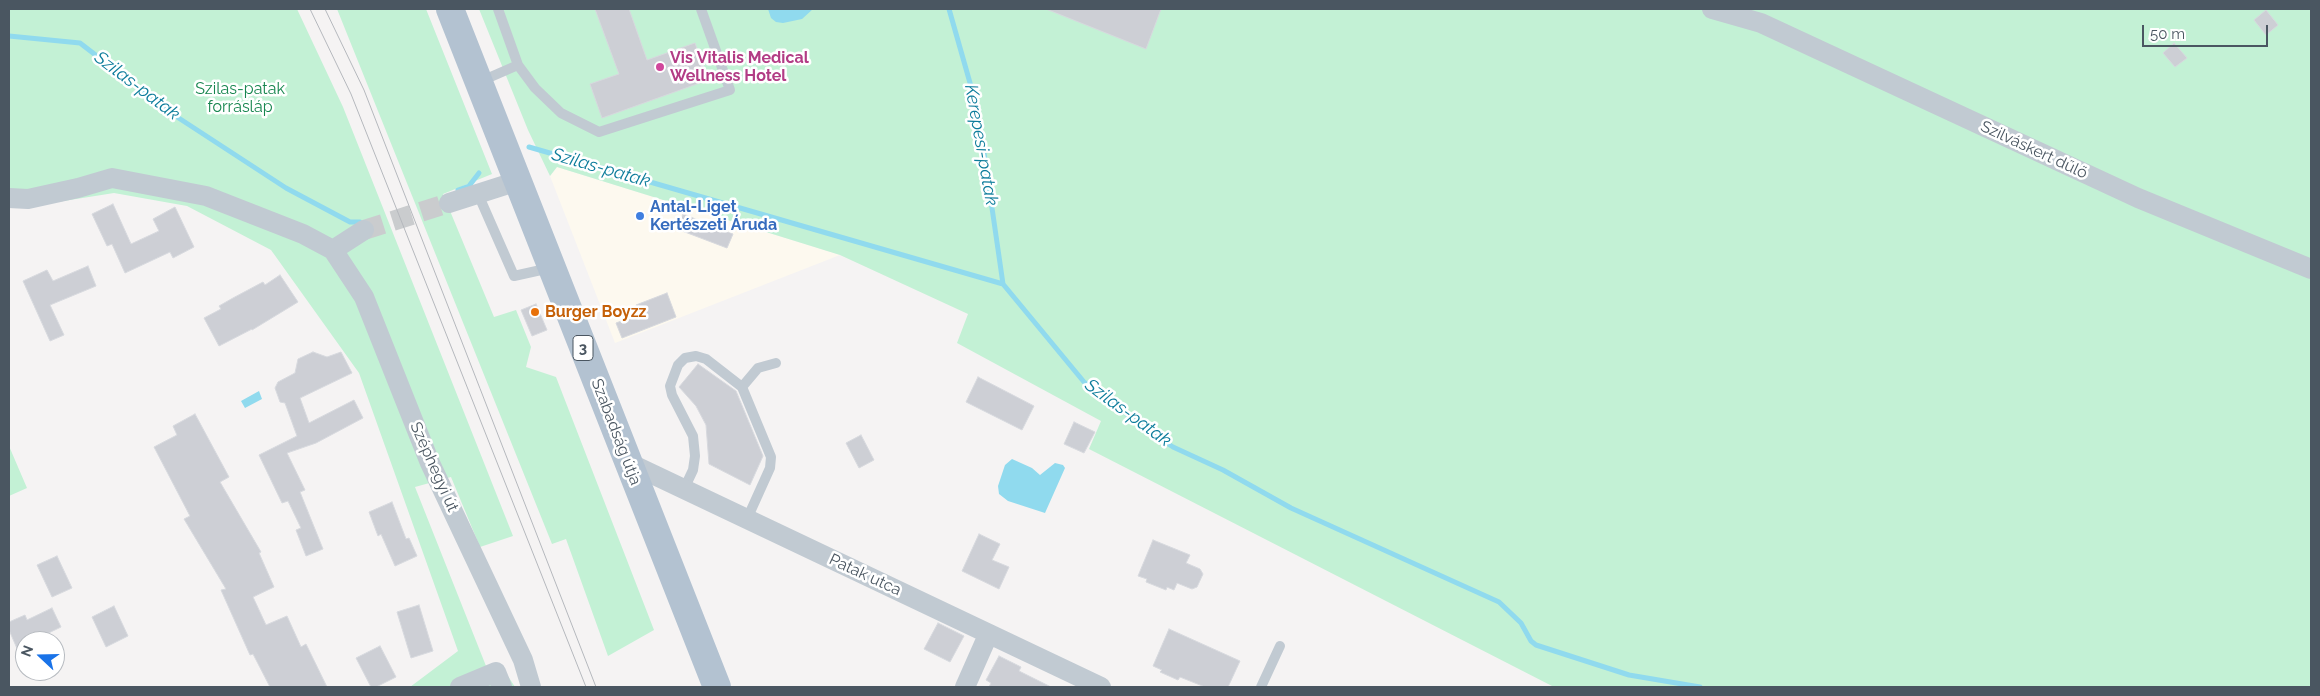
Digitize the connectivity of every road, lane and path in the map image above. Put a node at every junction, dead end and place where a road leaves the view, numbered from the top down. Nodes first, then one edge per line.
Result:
1 (450, 9) edge
2 (498, 9) edge
3 (701, 9) edge
4 (1712, 9) edge
5 (518, 65) junction
6 (478, 82) junction
7 (518, 181) junction
8 (478, 194) junction
9 (9, 198) edge
10 (449, 203) tunnel mouth
11 (364, 230) tunnel mouth
12 (332, 250) junction
13 (552, 268) junction
14 (2311, 269) edge
15 (776, 363) dead end
16 (742, 387) junction
17 (629, 463) junction
18 (684, 489) junction
19 (747, 519) junction
20 (988, 635) junction
21 (1280, 646) dead end
22 (499, 680) edge
23 (460, 687) edge
24 (531, 687) edge
25 (717, 687) edge
26 (965, 687) edge
27 (1101, 687) edge
28 (1262, 687) edge

1 - 6 main road, Szabadság útja / 3
2 - 5 lane
3 - 5 lane
4 - 14 street, Szilváskert dűlő
5 - 6 lane
6 - 7 main road, Szabadság útja / 3
7 - 8 street
7 - 13 main road, Szabadság útja / 3
8 - 10 street
8 - 13 lane
9 - 12 street, Széphegyi út
11 - 12 street
12 - 24 street, Széphegyi út
13 - 17 main road, Szabadság útja / 3
15 - 16 lane
16 - 18 lane
16 - 19 lane
17 - 18 street, Patak utca
17 - 25 main road, Szabadság útja / 3
18 - 19 street, Patak utca
19 - 20 street, Patak utca
20 - 26 street
20 - 27 street, Patak utca
21 - 28 lane
22 - 23 street

